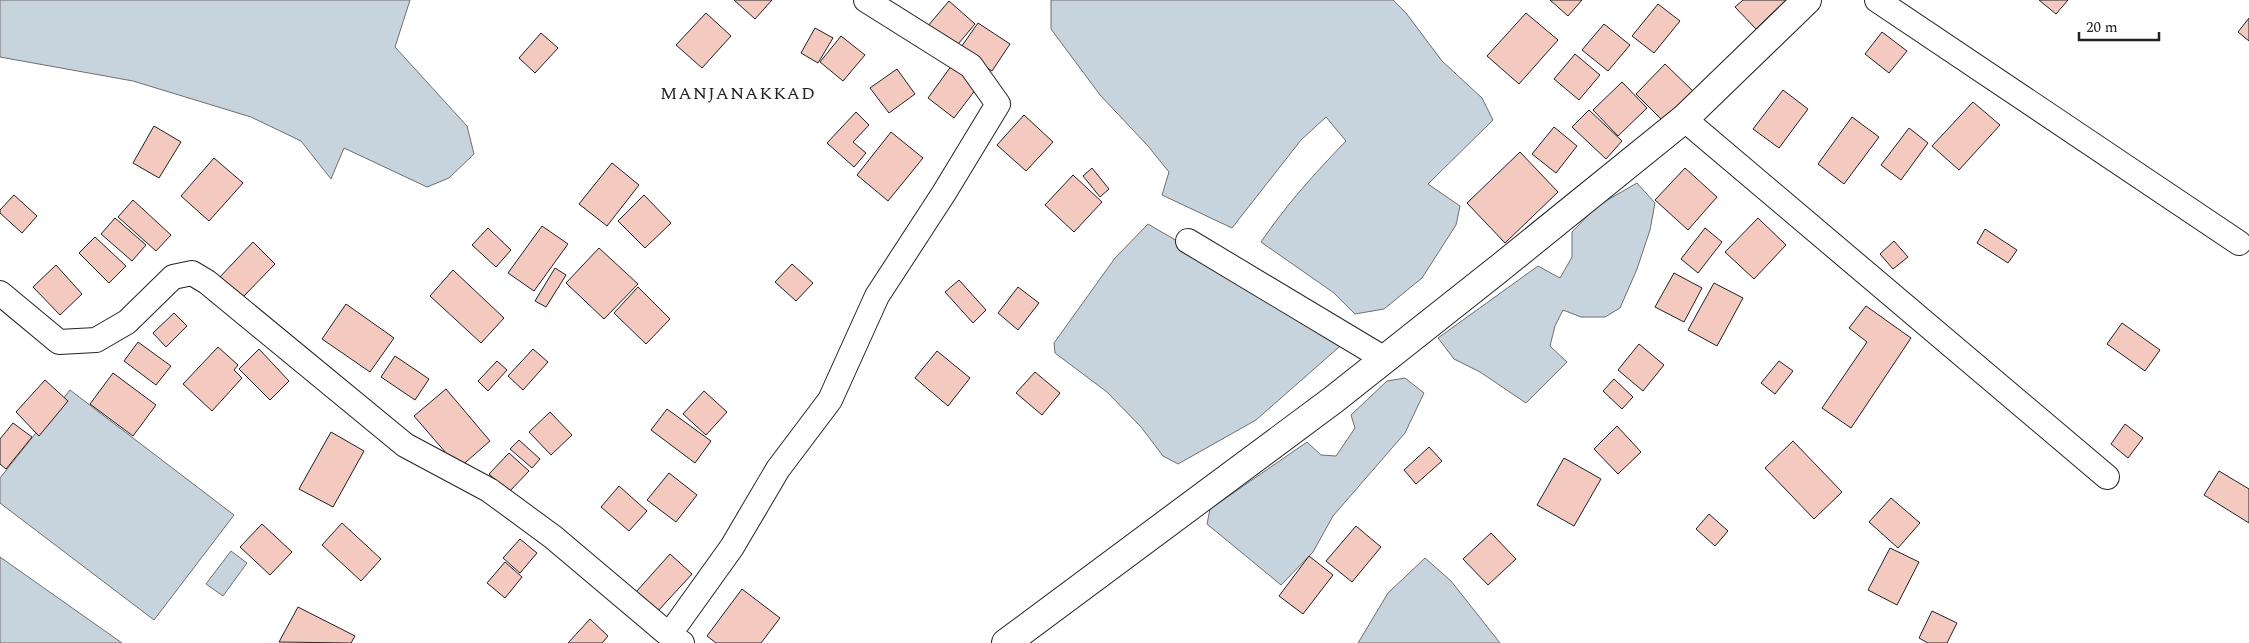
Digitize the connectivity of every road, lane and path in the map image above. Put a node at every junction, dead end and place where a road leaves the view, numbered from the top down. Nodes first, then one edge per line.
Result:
1 (866, 0) edge
2 (1807, 0) edge
3 (1877, 0) edge
4 (1684, 119) junction
5 (1188, 241) dead end
6 (2239, 243) dead end
7 (0, 293) edge
8 (1383, 358) junction
9 (2107, 477) dead end
10 (676, 639) edge
11 (1006, 643) edge

1 - 10 street
2 - 4 street
3 - 6 street
4 - 8 street
4 - 9 street
5 - 8 street
7 - 10 street
8 - 11 street

